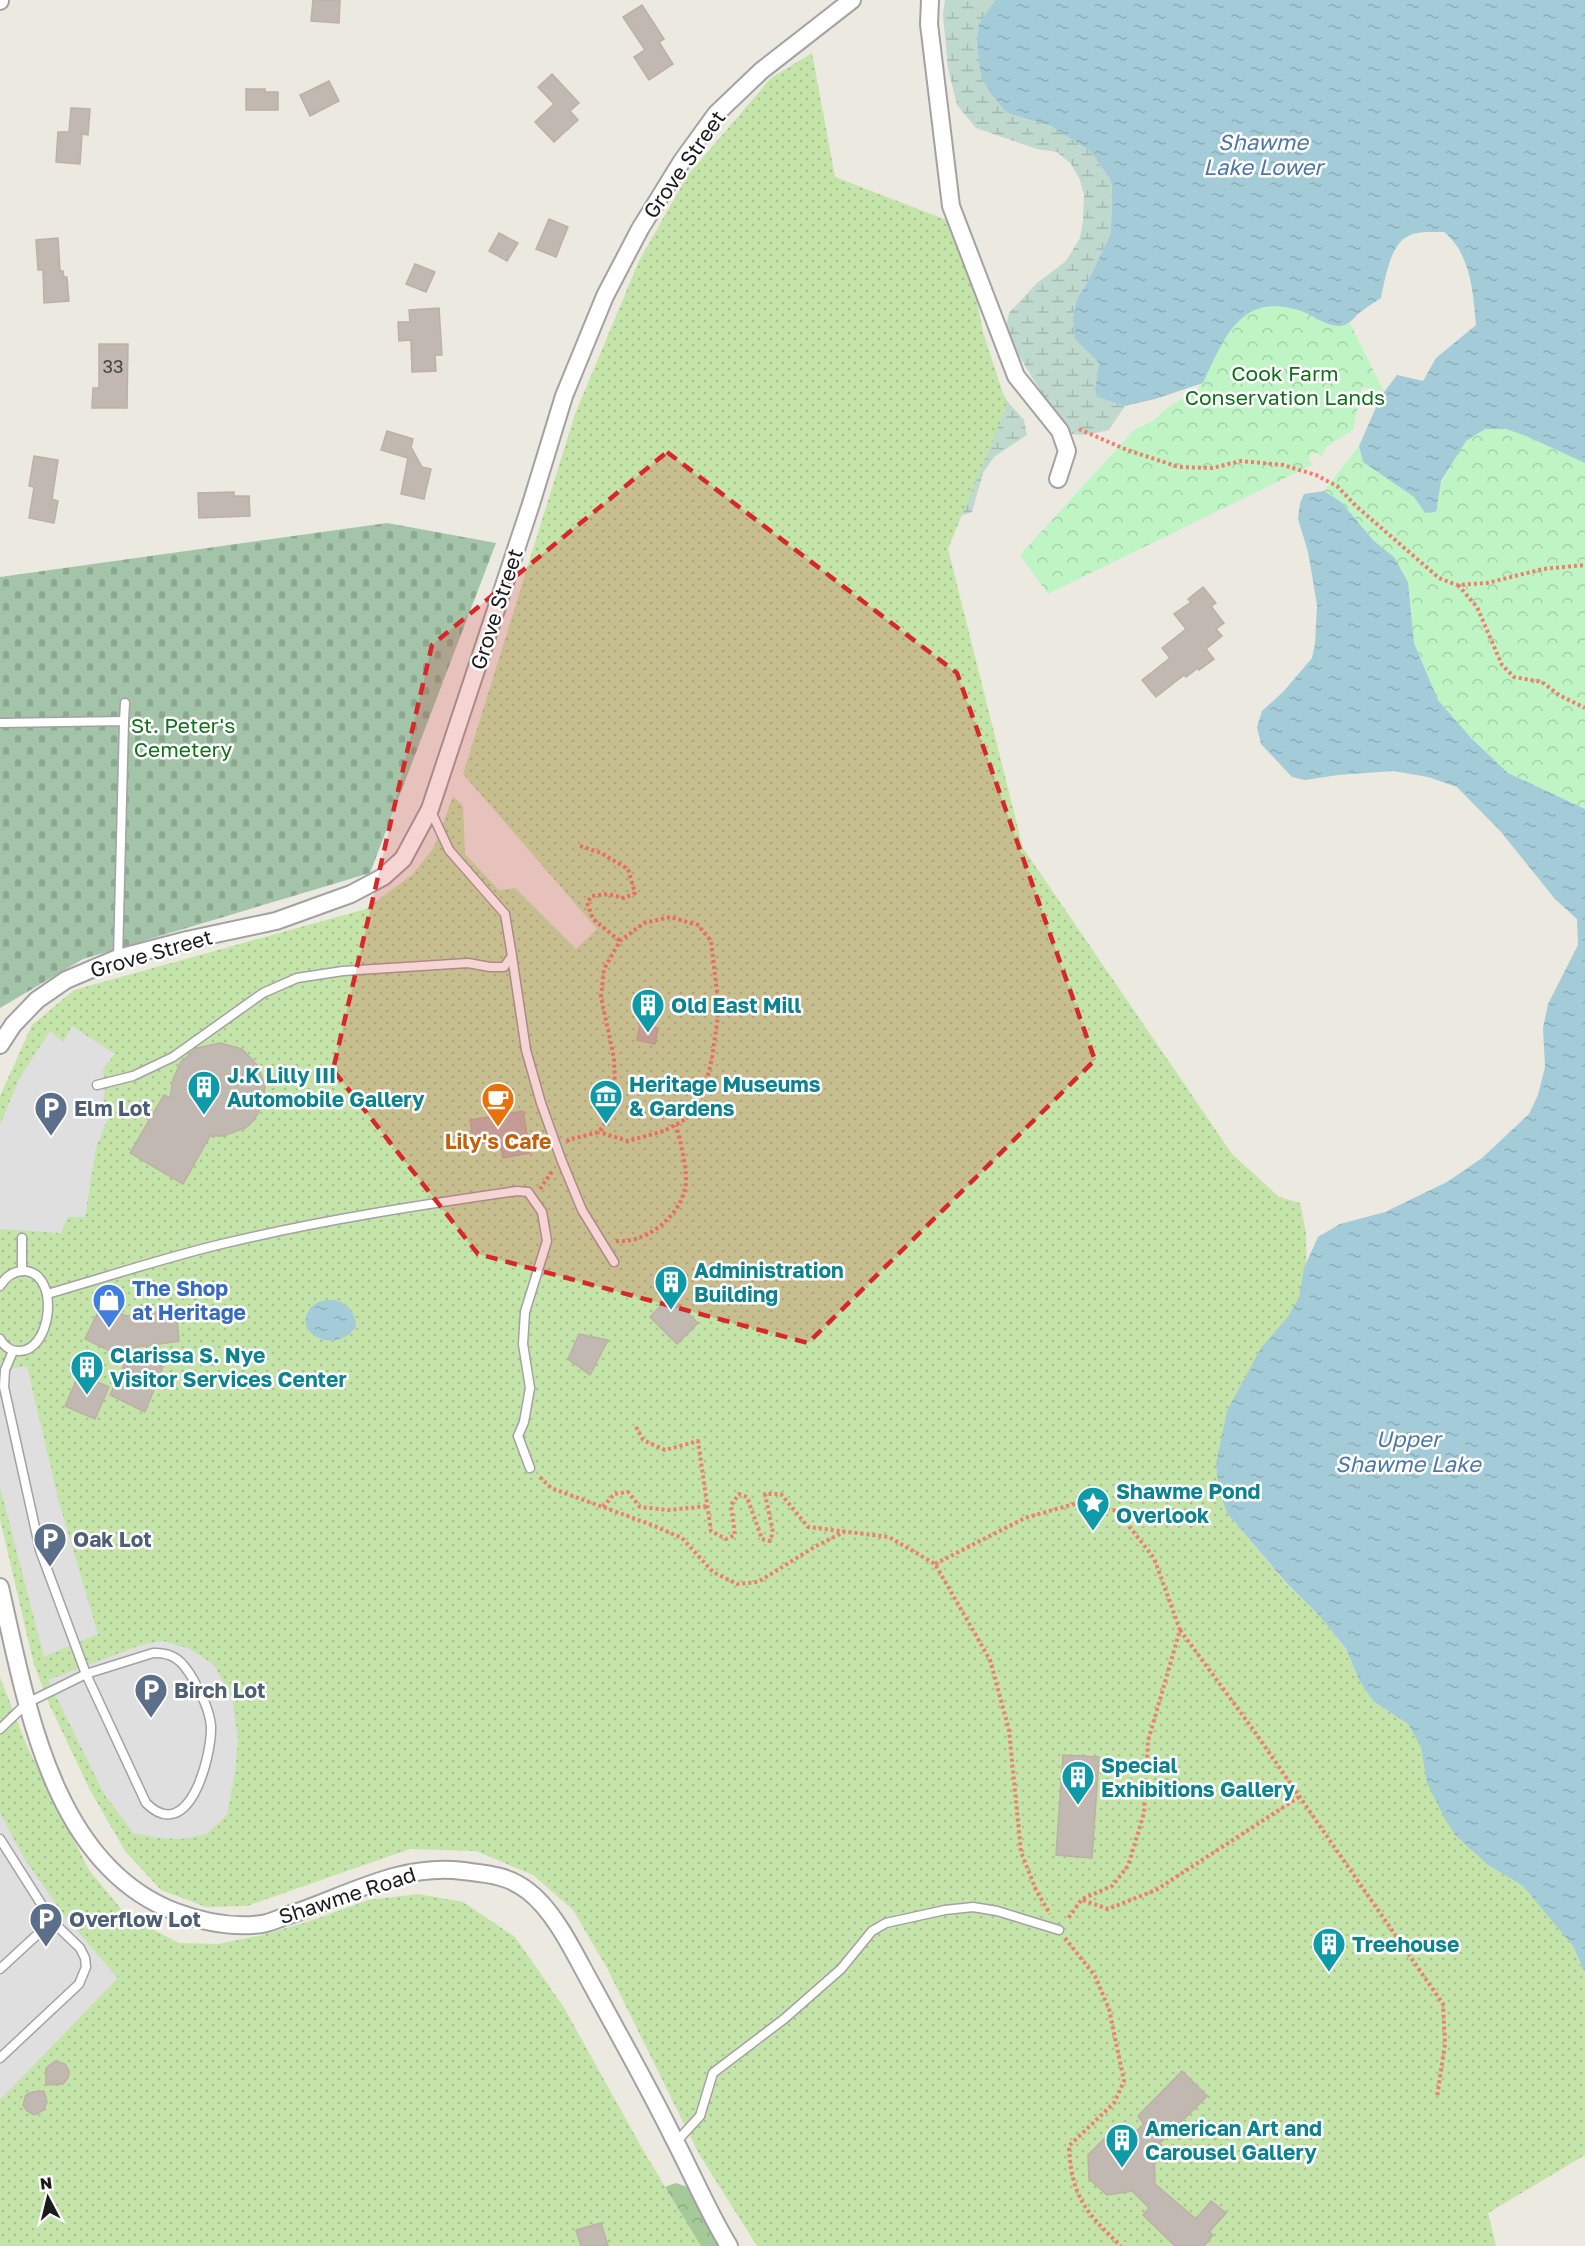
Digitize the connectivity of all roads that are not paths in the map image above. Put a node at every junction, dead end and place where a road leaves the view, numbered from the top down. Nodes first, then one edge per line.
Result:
1 (852, 0) edge
2 (930, 0) edge
3 (1058, 479) dead end
4 (125, 703) dead end
5 (124, 721) junction
6 (0, 723) edge
7 (430, 810) junction
8 (512, 956) junction
9 (118, 958) junction
10 (0, 1045) edge
11 (97, 1085) dead end
12 (22, 1238) dead end
13 (614, 1262) dead end
14 (22, 1271) junction
15 (0, 1286) edge
16 (47, 1294) junction
17 (0, 1339) edge
18 (13, 1351) junction
19 (530, 1468) road end
20 (0, 1587) edge
21 (86, 1674) junction
22 (27, 1703) junction
23 (0, 1729) edge
24 (0, 1839) edge
25 (52, 1921) junction
26 (1059, 1930) road end
27 (0, 1969) edge
28 (0, 2058) edge
29 (676, 2142) junction
30 (729, 2246) edge

1 - 7 street, Grove Street
2 - 3 street
4 - 5 lane
5 - 6 lane
5 - 9 lane
7 - 8 lane
7 - 9 street, Grove Street
8 - 11 lane
8 - 13 lane
9 - 10 street, Grove Street
12 - 14 lane
14 - 15 lane
14 - 16 lane
16 - 18 lane
16 - 19 lane
17 - 18 lane
18 - 21 lane
20 - 22 street, Shawme Road
21 - 21 lane
21 - 22 lane
22 - 23 lane
22 - 29 street, Shawme Road
24 - 25 lane
25 - 27 lane
25 - 28 lane
26 - 29 lane
29 - 30 street, Shawme Road

